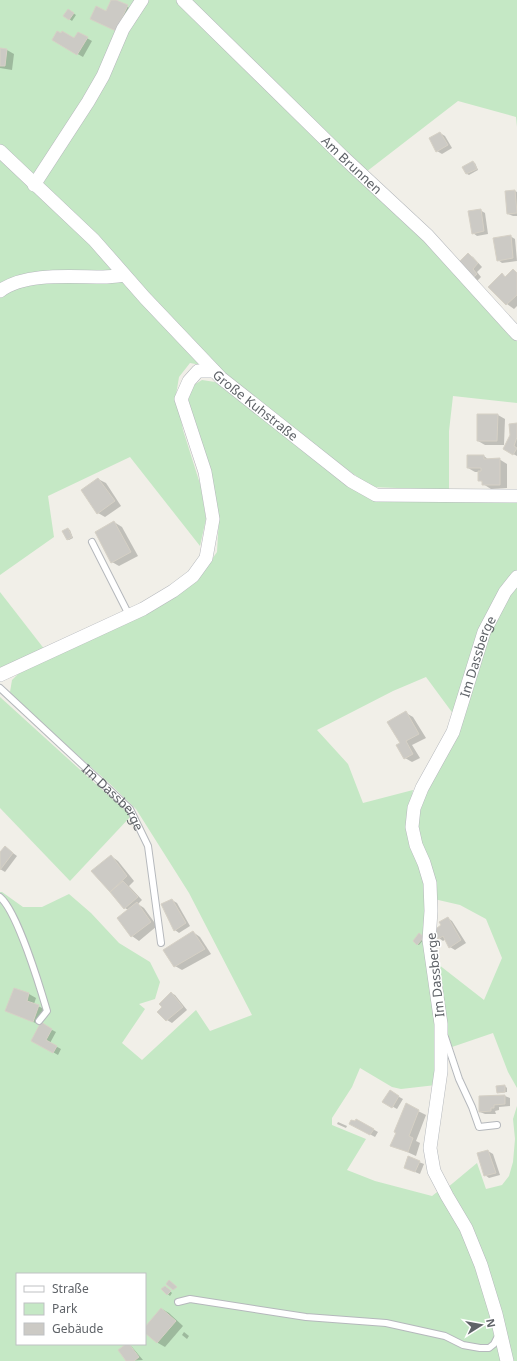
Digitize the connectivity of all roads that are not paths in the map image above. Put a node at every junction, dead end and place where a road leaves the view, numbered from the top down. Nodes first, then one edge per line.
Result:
1 (142, 0) edge
2 (183, 0) edge
3 (0, 152) edge
4 (34, 185) junction
5 (124, 275) junction
6 (0, 291) edge
7 (517, 334) edge
8 (214, 371) junction
9 (517, 496) edge
10 (92, 542) dead end
11 (517, 577) edge
12 (129, 615) junction
13 (0, 675) edge
14 (0, 688) edge
15 (0, 897) edge
16 (161, 943) dead end
17 (39, 1021) dead end
18 (441, 1024) junction
19 (497, 1125) dead end
20 (178, 1302) dead end
21 (501, 1331) junction
22 (507, 1361) edge

1 - 4 street
2 - 7 street, Am Brunnen
3 - 4 street
4 - 5 street
5 - 6 street
5 - 8 street
8 - 9 street, Große Kuhstraße
8 - 12 street, Große Kuhstraße
10 - 12 lane
11 - 18 street, Im Dassberge
12 - 13 street, Große Kuhstraße
14 - 16 lane, Im Dassberge
15 - 17 lane
18 - 19 lane
18 - 21 street, Im Dassberge
20 - 21 lane
21 - 22 street, Im Dassberge

